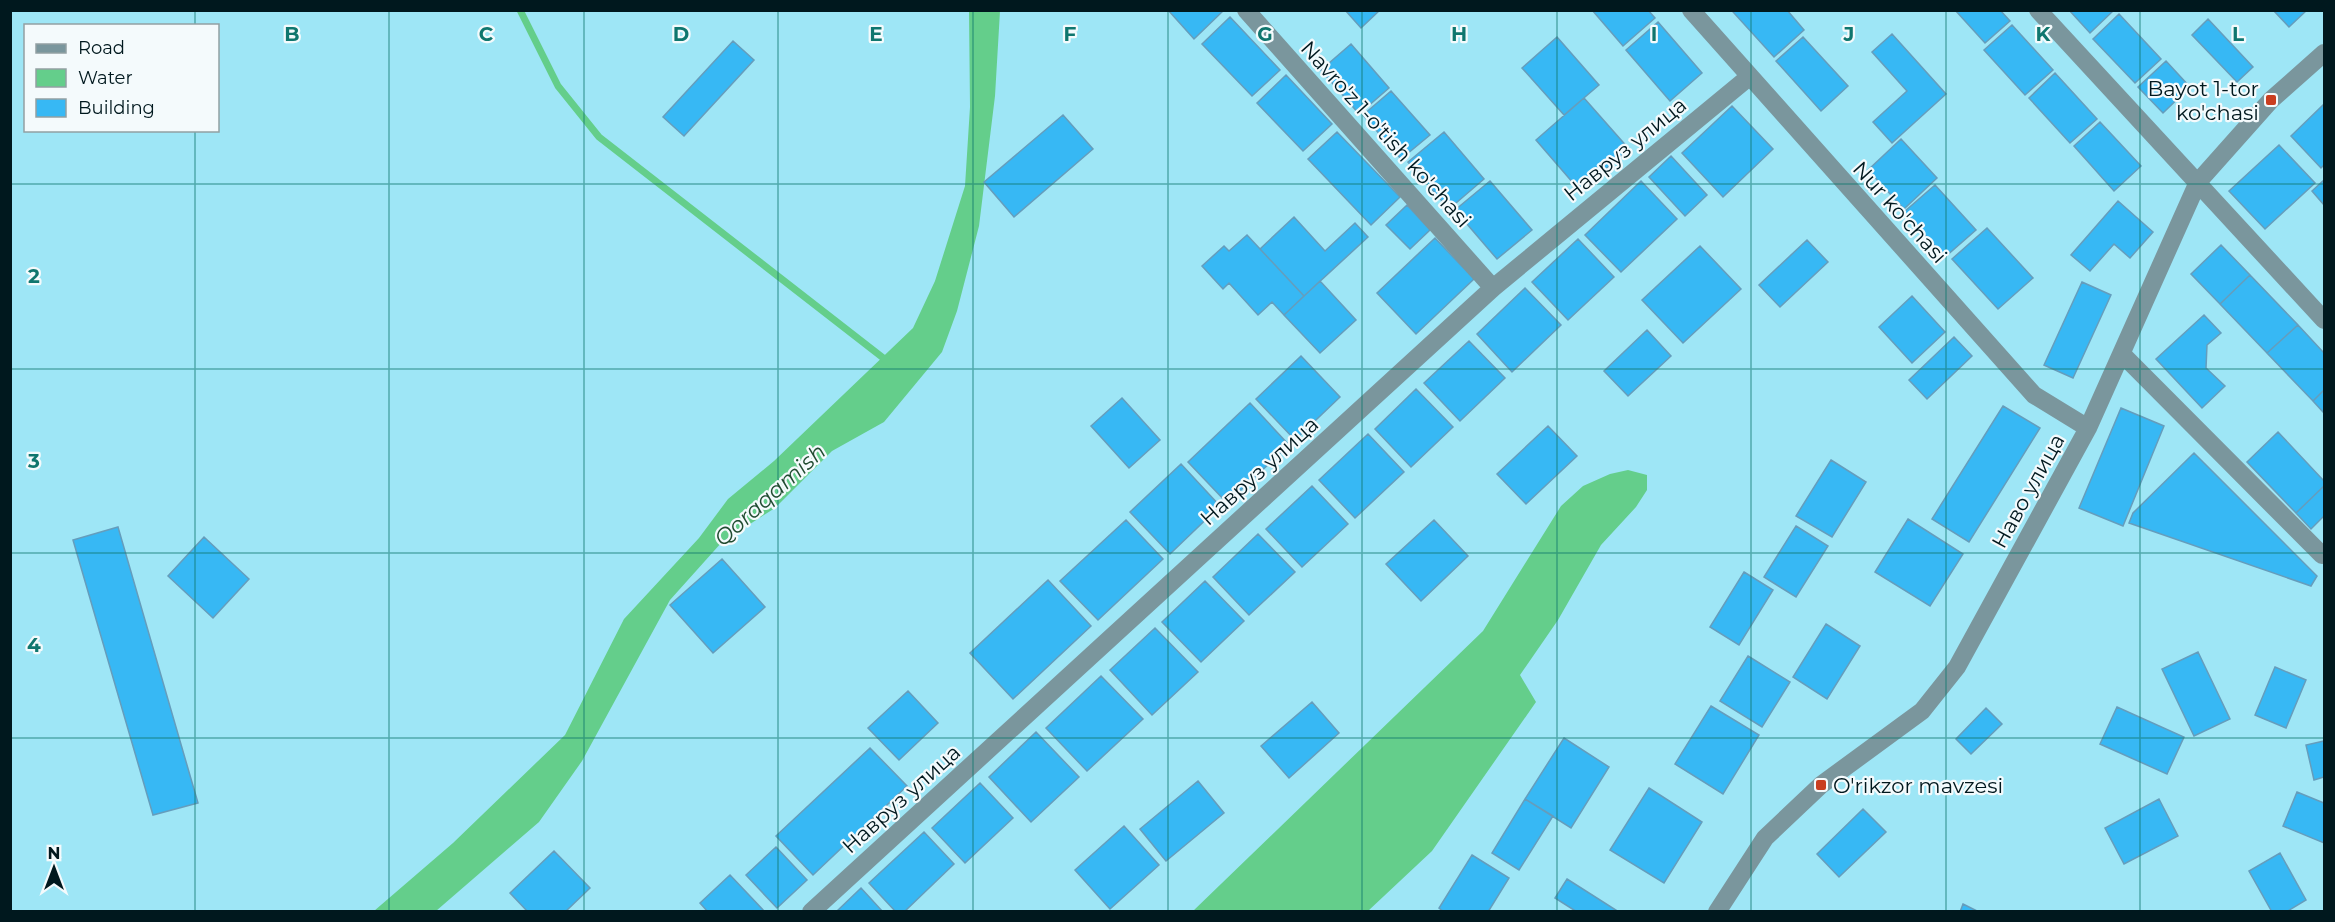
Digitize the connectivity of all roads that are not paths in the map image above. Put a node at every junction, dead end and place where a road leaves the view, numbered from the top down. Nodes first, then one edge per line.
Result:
1 (1691, 10) edge
2 (2038, 10) edge
3 (1250, 12) edge
4 (2325, 53) edge
5 (1749, 76) junction
6 (2198, 182) junction
7 (1493, 288) junction
8 (2324, 320) edge
9 (2122, 354) junction
10 (2088, 428) junction
11 (2322, 555) dead end
12 (811, 912) edge
13 (1717, 912) edge

1 - 5 street, Nur ko'chasi
2 - 6 street
3 - 7 street, Navro'z 1-o'tish ko'chasi
4 - 6 street, Наво улица
5 - 7 street, Навруз улица
5 - 10 street, Nur ko'chasi
6 - 8 street
6 - 9 street, Наво улица
7 - 12 street, Навруз улица
9 - 10 street, Наво улица
9 - 11 street
10 - 13 street, Наво улица

